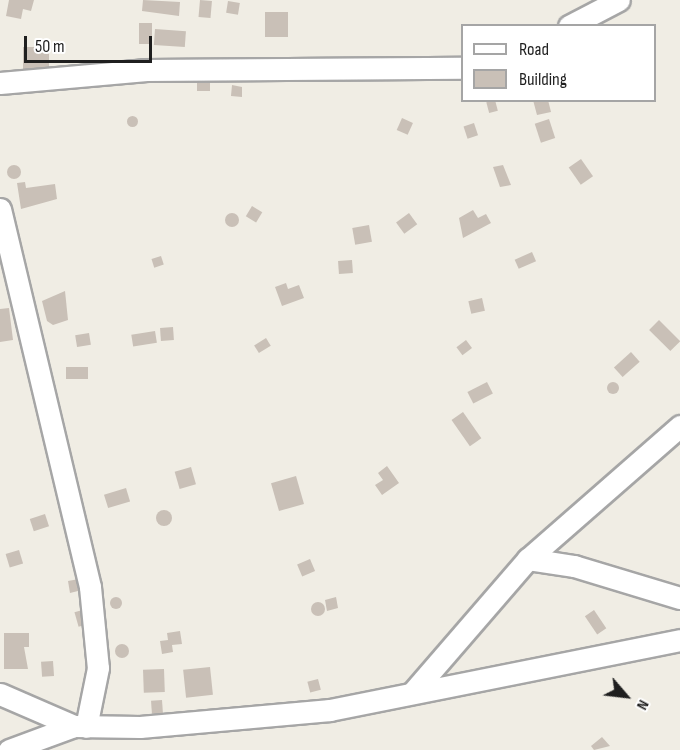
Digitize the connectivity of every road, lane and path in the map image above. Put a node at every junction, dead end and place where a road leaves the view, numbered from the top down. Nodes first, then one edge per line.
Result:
1 (619, 0) edge
2 (573, 24) edge
3 (461, 68) edge
4 (0, 82) edge
5 (0, 209) edge
6 (680, 426) edge
7 (528, 559) junction
8 (680, 598) edge
9 (680, 640) edge
10 (414, 692) junction
11 (0, 694) edge
12 (80, 726) junction
13 (9, 750) edge

1 - 2 street
3 - 4 street
5 - 12 street
6 - 7 street
7 - 8 street
7 - 10 street
9 - 10 street
10 - 12 street
11 - 12 street
12 - 13 street

